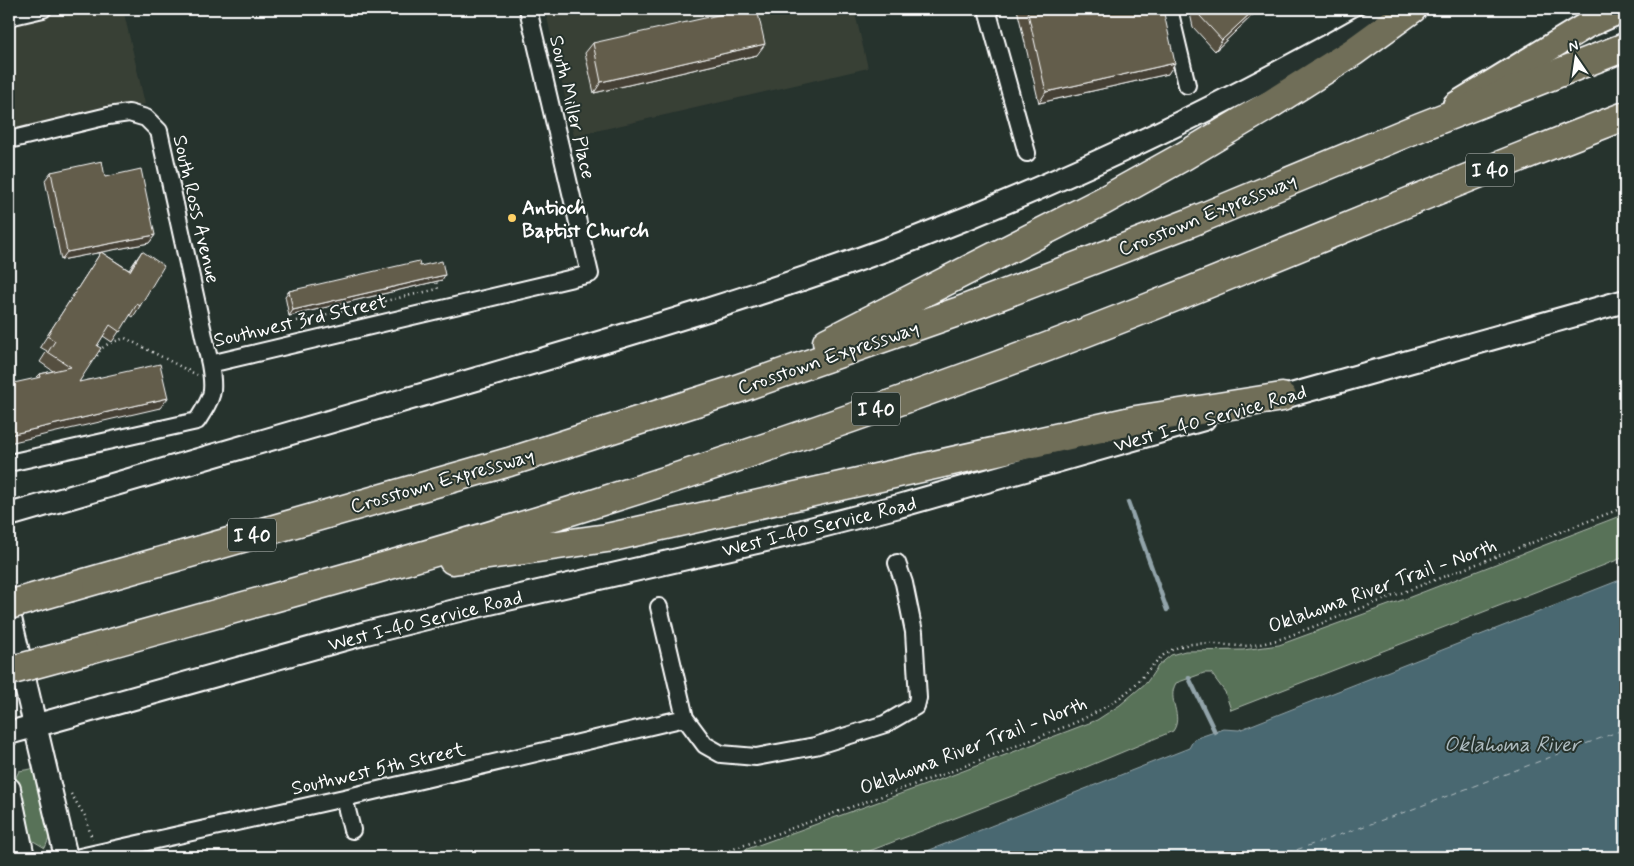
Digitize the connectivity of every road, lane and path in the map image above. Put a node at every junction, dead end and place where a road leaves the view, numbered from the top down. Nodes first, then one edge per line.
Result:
1 (43, 9) edge
2 (528, 9) edge
3 (987, 9) edge
4 (1169, 9) edge
5 (1394, 9) edge
6 (1412, 9) edge
7 (1624, 9) edge
8 (9, 16) edge
9 (1625, 47) edge
10 (1187, 85) dead end
11 (1625, 116) edge
12 (1420, 127) junction
13 (1625, 127) edge
14 (1595, 128) junction
15 (9, 140) edge
16 (1027, 153) dead end
17 (590, 274) joint
18 (436, 281) edge
19 (1625, 301) edge
20 (297, 321) dead end
21 (97, 356) edge
22 (211, 371) junction
23 (734, 390) junction
24 (1282, 397) junction
25 (9, 463) edge
26 (1625, 507) edge
27 (9, 515) edge
28 (897, 563) dead end
29 (358, 574) junction
30 (9, 605) edge
31 (659, 606) dead end
32 (9, 614) edge
33 (9, 671) edge
34 (685, 718) junction
35 (35, 727) junction
36 (9, 734) edge
37 (9, 789) edge
38 (68, 789) dead end
39 (344, 798) junction
40 (352, 830) dead end
41 (91, 836) dead end
42 (24, 857) edge
43 (66, 857) edge
44 (80, 857) edge
45 (710, 857) edge

1 - 8 street
2 - 17 street, South Miller Place
3 - 16 street
4 - 10 street
5 - 27 main road
6 - 23 highway
7 - 12 main road
9 - 12 highway, Crosstown Expressway / I 40
11 - 14 highway, I 40
12 - 23 highway, Crosstown Expressway / I 40
13 - 14 main road
14 - 29 highway, I 40
15 - 22 street, South Ross Avenue
17 - 22 street, Southwest 3rd Street
18 - 20 path
19 - 24 main road, West I-40 Service Road
21 - 22 path
22 - 25 street, Southwest 3rd Street
23 - 30 highway, Crosstown Expressway / I 40, bridge
24 - 29 highway
24 - 35 main road, West I-40 Service Road
26 - 45 path, Oklahoma River Trail - North
28 - 34 street
29 - 33 highway, I 40, bridge
31 - 34 street
32 - 35 main road
34 - 39 street, Southwest 5th Street
35 - 36 main road, West I-40 Service Road
35 - 43 main road
37 - 42 main road
38 - 41 path
39 - 40 street
39 - 44 street, Southwest 5th Street

